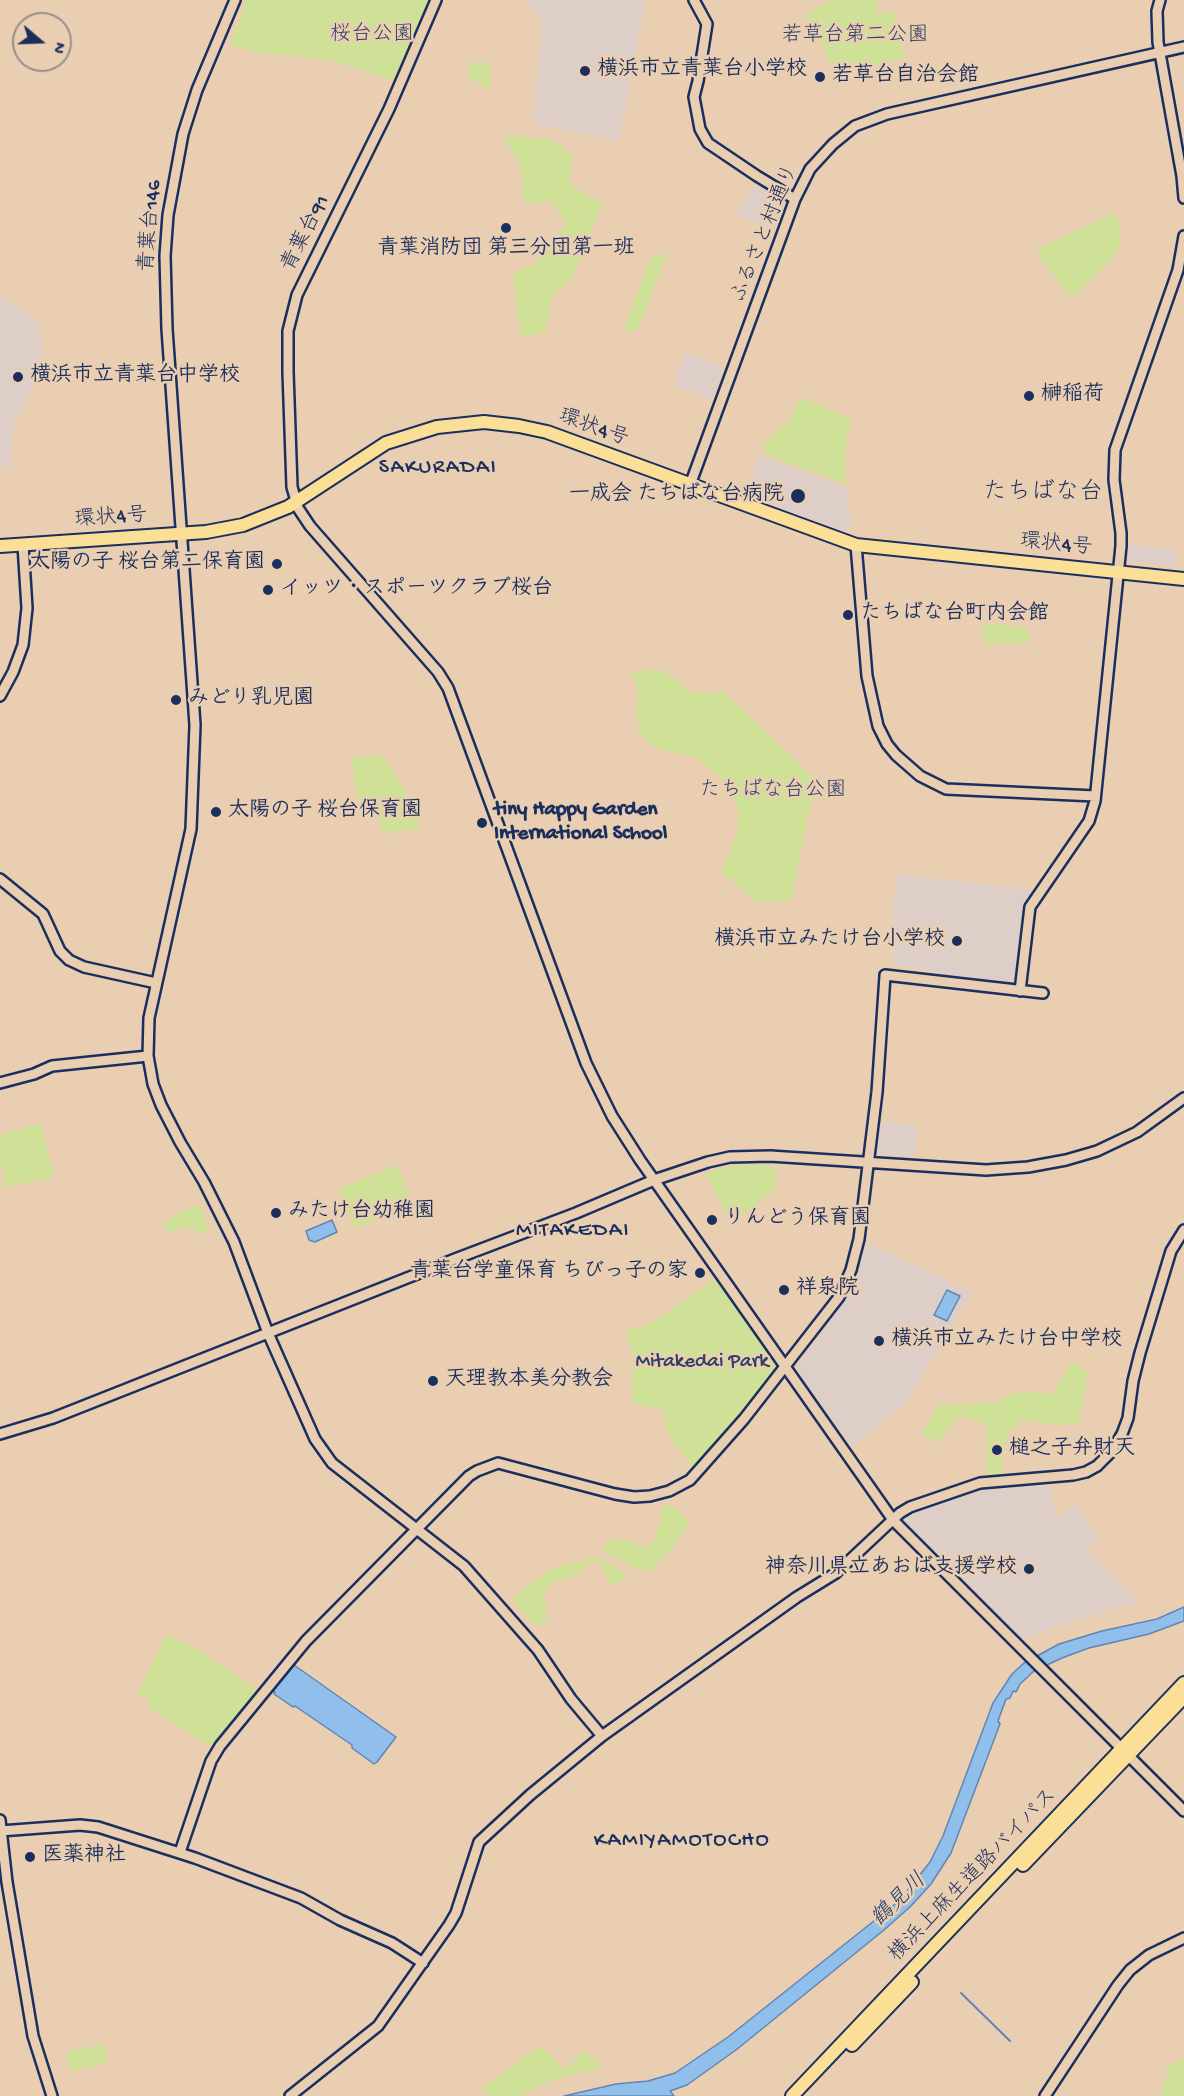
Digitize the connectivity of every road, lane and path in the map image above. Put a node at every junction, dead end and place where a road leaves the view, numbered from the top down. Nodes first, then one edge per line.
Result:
1 (236, 0) edge
2 (436, 0) edge
3 (694, 0) edge
4 (1160, 0) edge
5 (1184, 47) edge
6 (1159, 52) junction
7 (1184, 198) edge
8 (795, 199) junction
9 (1184, 236) edge
10 (690, 485) junction
11 (296, 501) junction
12 (181, 533) junction
13 (23, 545) junction
14 (856, 545) junction
15 (0, 546) edge
16 (1119, 572) junction
17 (1184, 579) edge
18 (0, 696) edge
19 (1095, 796) junction
20 (0, 879) edge
21 (156, 983) junction
22 (1020, 991) junction
23 (1043, 993) dead end
24 (148, 1056) junction
25 (0, 1083) edge
26 (1184, 1098) edge
27 (869, 1162) junction
28 (654, 1180) junction
29 (1184, 1230) edge
30 (268, 1333) junction
31 (785, 1367) junction
32 (0, 1434) edge
33 (893, 1520) junction
34 (415, 1529) junction
35 (1184, 1683) edge
36 (1184, 1697) edge
37 (602, 1736) junction
38 (1126, 1752) junction
39 (1184, 1811) edge
40 (0, 1820) edge
41 (0, 1831) edge
42 (180, 1852) junction
43 (1184, 1938) edge
44 (423, 1963) junction
45 (52, 2096) edge
46 (290, 2096) edge
47 (792, 2096) edge
48 (803, 2096) edge
49 (1045, 2096) edge

1 - 12 street, 青葉台146
2 - 11 street, 青葉台91
3 - 8 street
4 - 6 street
5 - 6 street, ふるさと村通り
6 - 7 street
6 - 8 street, ふるさと村通り
8 - 10 street, ふるさと村通り
9 - 16 street
10 - 11 main road, 環状4号
10 - 14 main road, 環状4号
11 - 12 main road, 環状4号
11 - 28 street
12 - 13 main road, 環状4号
12 - 21 street, 青葉台146
13 - 15 main road, 環状4号
13 - 18 street
14 - 16 main road, 環状4号
14 - 19 street
16 - 17 main road, 環状4号
16 - 19 street
19 - 22 street
20 - 21 street
21 - 24 street, 青葉台146
22 - 23 street
22 - 27 street
24 - 25 street
24 - 30 street, 青葉台146
26 - 27 street
27 - 28 street
27 - 31 street
28 - 30 street
28 - 31 street
29 - 33 street
30 - 32 street
30 - 34 street, 青葉台146
31 - 33 street
31 - 34 street
33 - 37 street
33 - 38 street
34 - 37 street, 青葉台146
34 - 42 street
35 - 38 main road, 横浜上麻生道路バイパス
36 - 38 main road, 横浜上麻生道路バイパス
37 - 44 street
38 - 39 street
38 - 47 main road, 横浜上麻生道路バイパス
38 - 48 main road, 横浜上麻生道路バイパス
40 - 41 street
41 - 42 street
41 - 45 street
42 - 44 street
43 - 49 street
44 - 46 street

